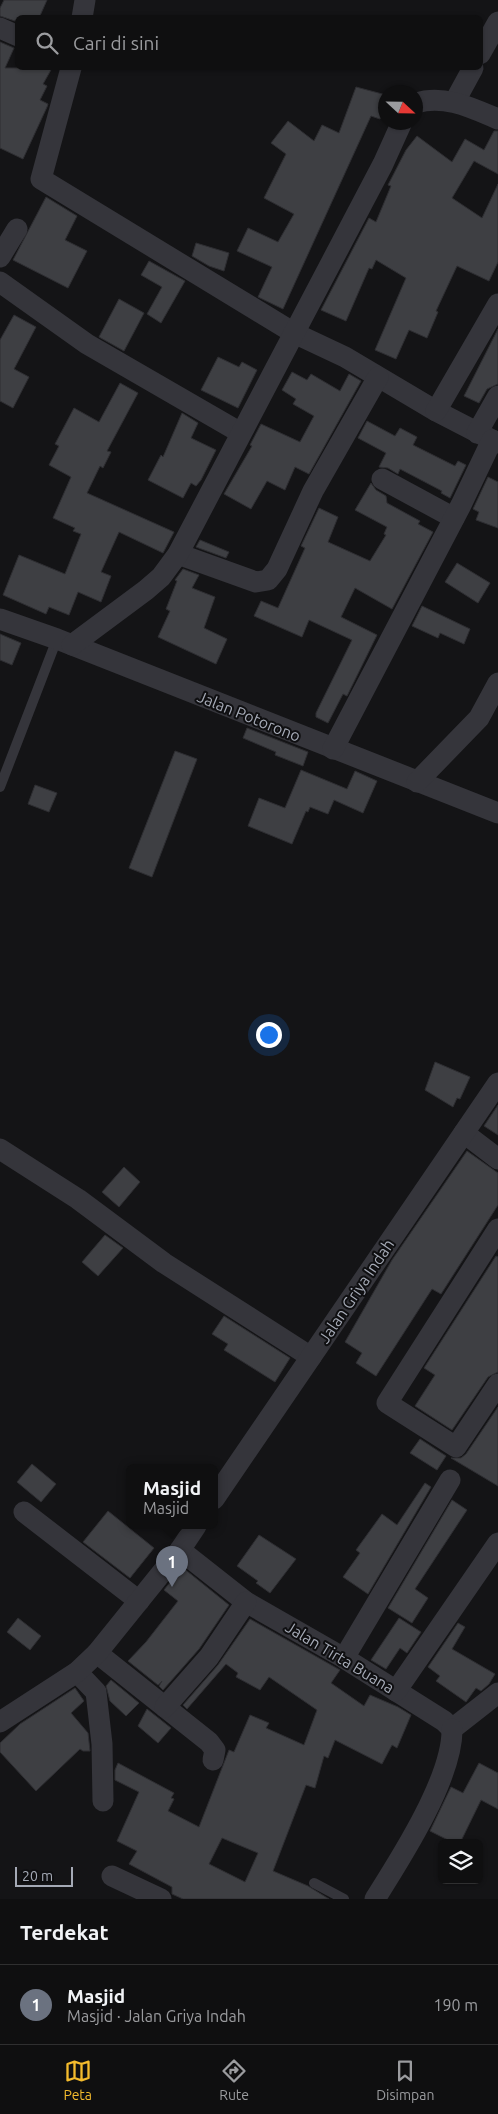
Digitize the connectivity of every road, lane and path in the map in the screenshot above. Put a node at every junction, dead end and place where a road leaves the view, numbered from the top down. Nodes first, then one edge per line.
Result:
1 (85, 0) edge
2 (82, 15) edge
3 (498, 22) edge
4 (0, 28) edge
5 (15, 35) edge
6 (483, 49) edge
7 (70, 70) edge
8 (472, 70) edge
9 (423, 101) edge
10 (454, 101) junction
11 (498, 119) edge
12 (398, 130) edge
13 (17, 229) dead end
14 (0, 257) edge
15 (0, 282) edge
16 (498, 304) edge
17 (294, 333) junction
18 (378, 377) junction
19 (498, 396) edge
20 (436, 411) junction
21 (241, 433) junction
22 (489, 439) edge
23 (382, 479) dead end
24 (454, 518) junction
25 (178, 554) junction
26 (0, 619) edge
27 (64, 642) junction
28 (498, 683) edge
29 (333, 749) junction
30 (417, 782) junction
31 (0, 787) edge
32 (498, 813) edge
33 (498, 1083) edge
34 (464, 1133) junction
35 (0, 1149) edge
36 (498, 1159) edge
37 (498, 1229) edge
38 (311, 1357) junction
39 (498, 1384) edge
40 (450, 1480) dead end
41 (218, 1493) edge
42 (24, 1512) dead end
43 (194, 1529) edge
44 (498, 1543) edge
45 (180, 1550) junction
46 (139, 1601) junction
47 (246, 1602) junction
48 (97, 1653) junction
49 (344, 1658) junction
50 (77, 1672) junction
51 (396, 1691) junction
52 (498, 1693) edge
53 (166, 1707) junction
54 (0, 1722) edge
55 (452, 1730) junction
56 (213, 1760) dead end
57 (103, 1801) dead end
58 (314, 1883) dead end
59 (122, 1899) edge
60 (161, 1899) edge
61 (344, 1899) edge
62 (375, 1899) edge

1 - 2 street
3 - 6 street
4 - 5 street
7 - 17 street
8 - 10 street
9 - 10 street
10 - 11 street
12 - 17 street
13 - 14 street
15 - 21 street
16 - 20 street
17 - 18 street
17 - 21 street
18 - 20 street
18 - 25 street
19 - 22 street
20 - 22 street
21 - 25 street
22 - 24 street
23 - 24 street
24 - 29 street
25 - 27 street
26 - 27 street, Jalan Potorono
27 - 29 street, Jalan Potorono
27 - 31 lane
28 - 30 street
29 - 30 street, Jalan Potorono
30 - 32 street, Jalan Potorono
33 - 34 street, Jalan Griya Indah
34 - 36 street
34 - 38 street, Jalan Griya Indah
35 - 38 street
37 - 39 street
38 - 41 street, Jalan Griya Indah
40 - 49 street
42 - 46 street
43 - 45 street
44 - 51 street
45 - 46 street
45 - 47 street, Jalan Tirta Buana
46 - 48 street
47 - 49 street, Jalan Tirta Buana
47 - 53 street
48 - 50 street
48 - 53 street
49 - 51 street, Jalan Tirta Buana
50 - 54 street
50 - 57 street
51 - 55 street, Jalan Tirta Buana
52 - 55 street
53 - 56 street
55 - 62 street
58 - 61 lane
59 - 60 street

